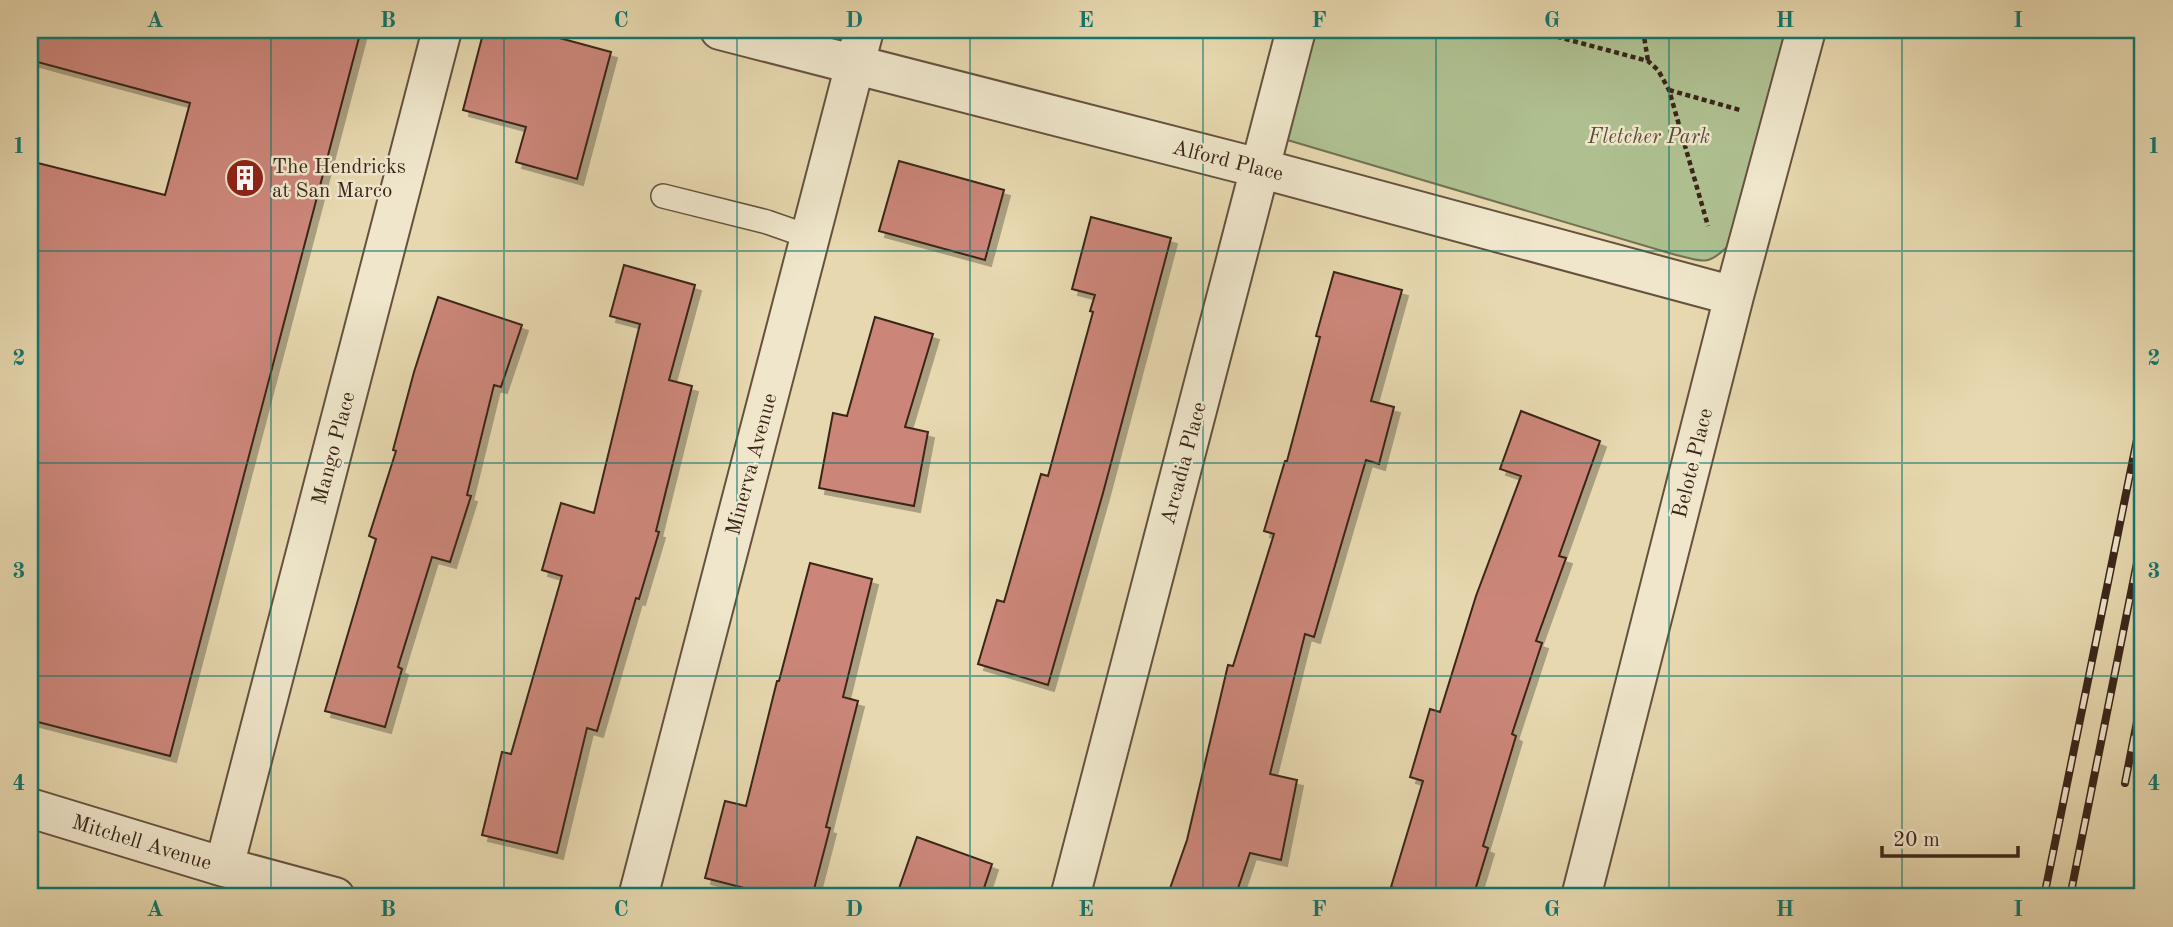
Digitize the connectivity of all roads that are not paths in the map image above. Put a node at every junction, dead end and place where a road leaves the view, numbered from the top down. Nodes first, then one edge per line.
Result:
1 (442, 30) edge
2 (720, 30) edge
3 (1296, 30) edge
4 (1806, 30) edge
5 (860, 47) edge
6 (1259, 168) junction
7 (663, 197) dead end
8 (810, 237) junction
9 (1736, 288) junction
10 (30, 808) edge
11 (224, 867) junction
12 (335, 897) edge
13 (638, 897) edge
14 (1070, 897) edge
15 (1581, 897) edge

1 - 11 street, Mango Place
2 - 5 street, Alford Place
3 - 6 street, Arcadia Place
4 - 9 street, Belote Place
5 - 6 street, Alford Place
5 - 8 street, Minerva Avenue
6 - 9 street, Alford Place
6 - 14 street, Arcadia Place
7 - 8 lane
8 - 13 street, Minerva Avenue
9 - 15 street, Belote Place
10 - 11 street, Mitchell Avenue
11 - 12 street, Mitchell Avenue

